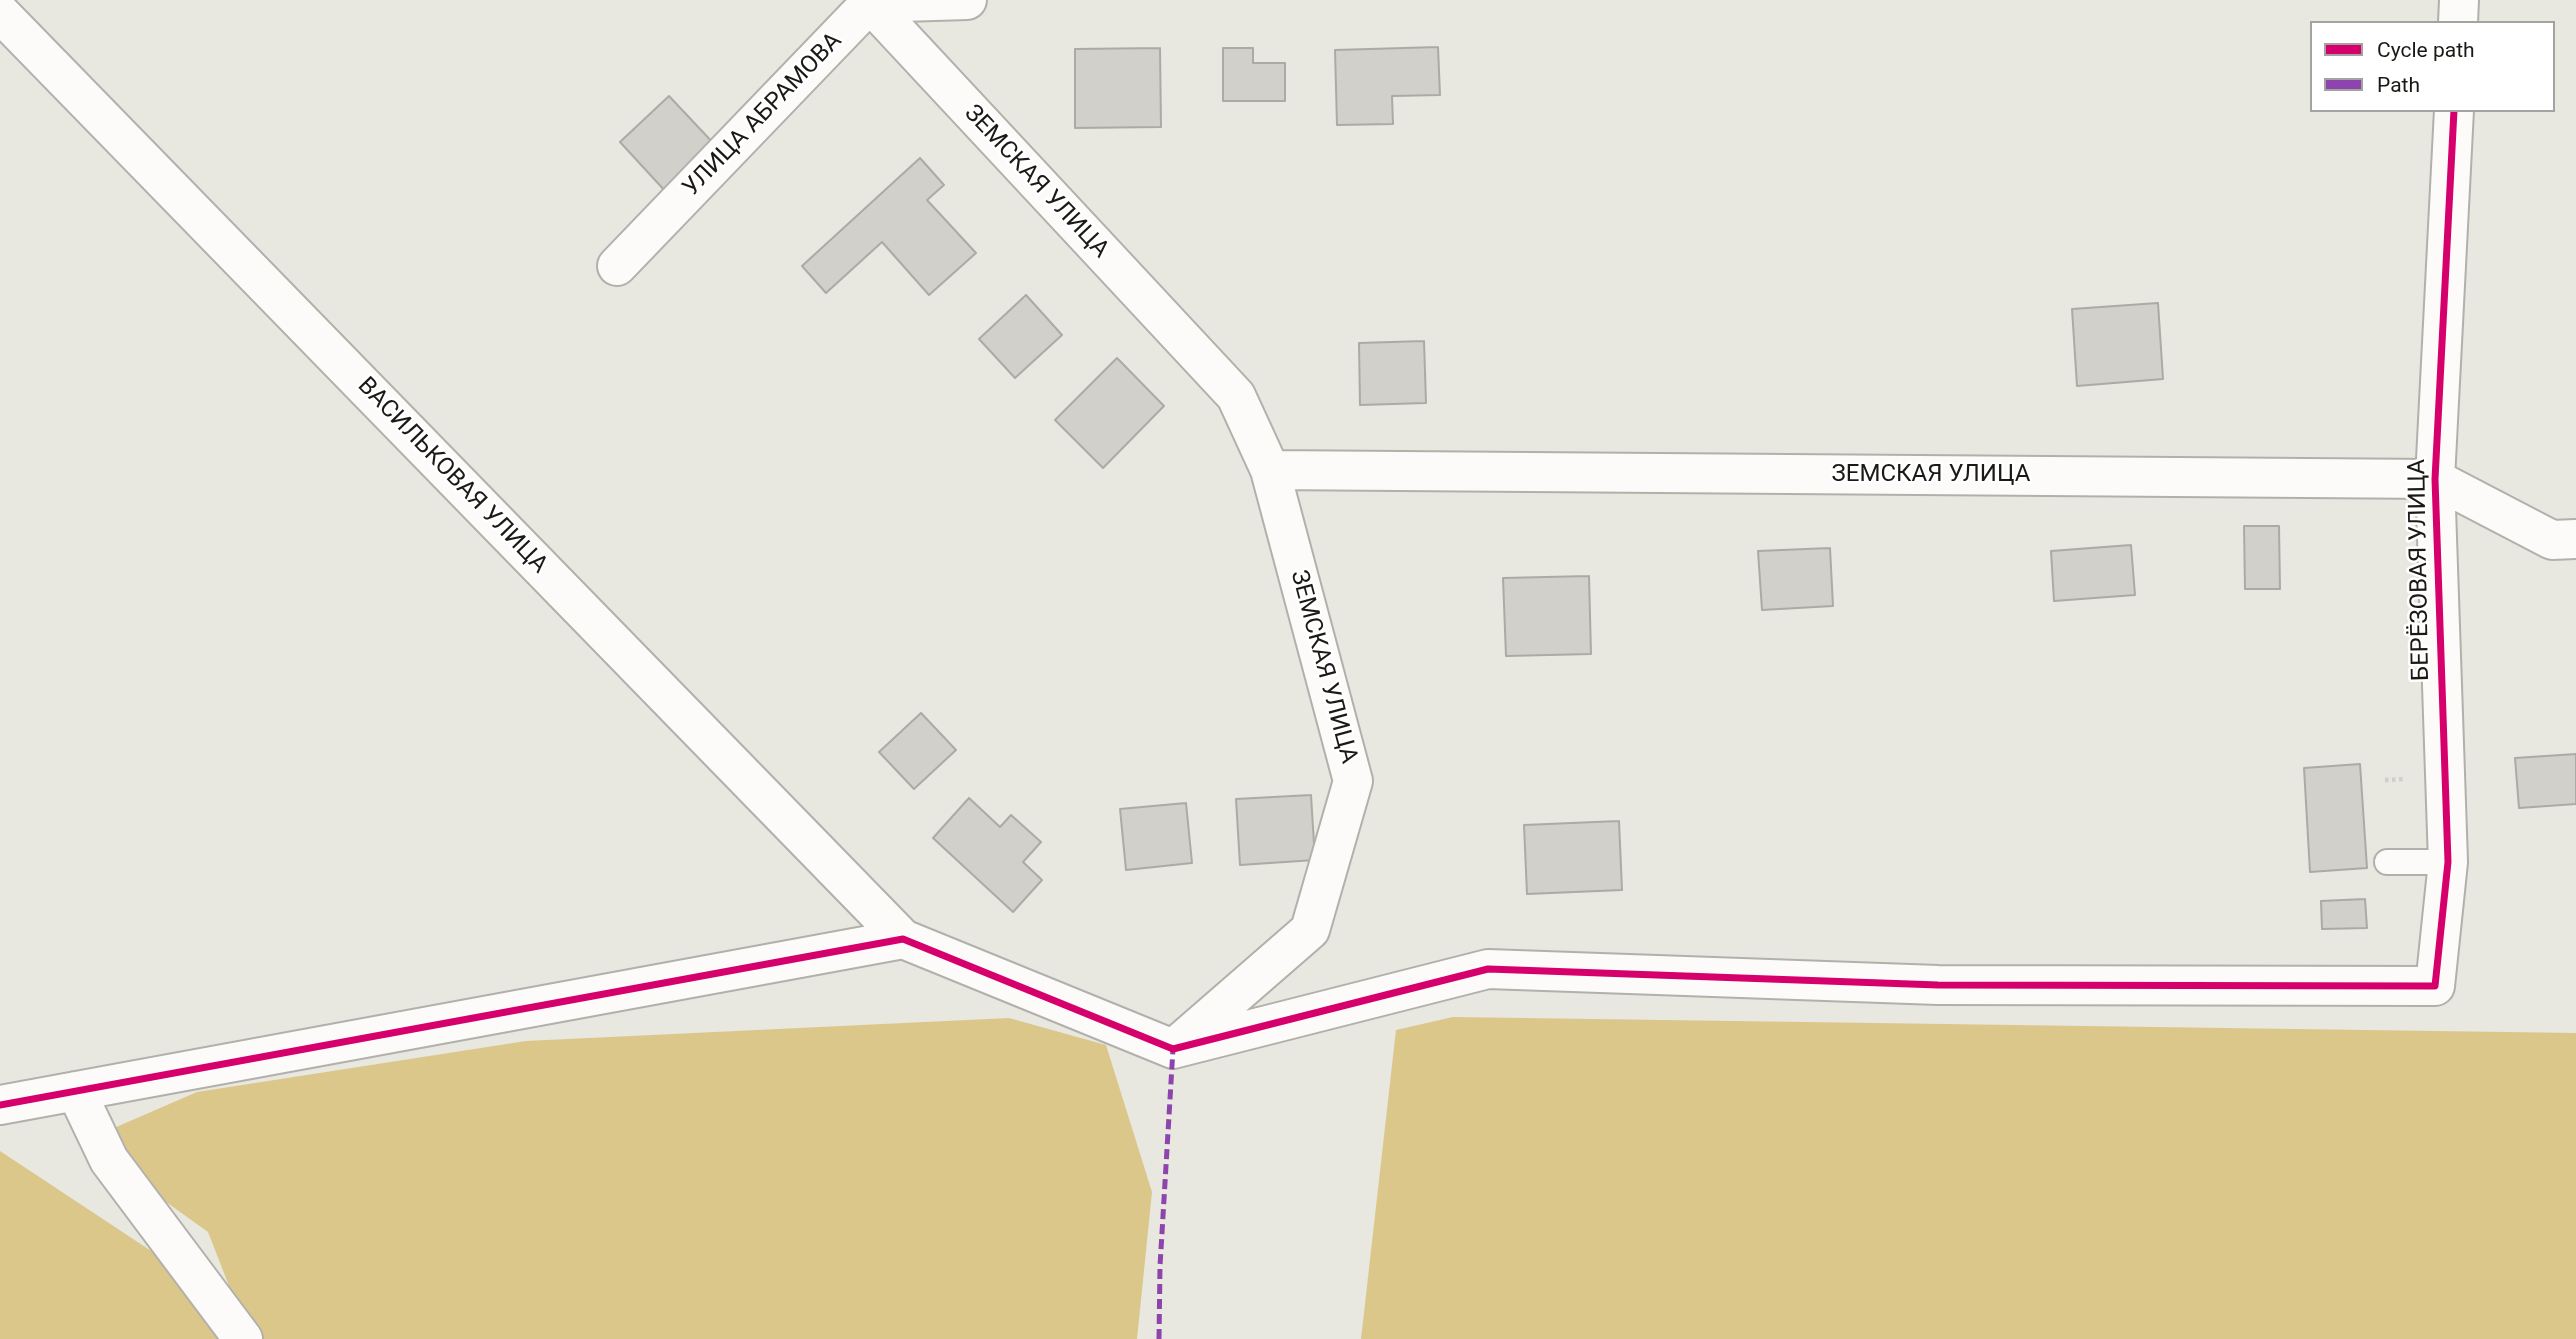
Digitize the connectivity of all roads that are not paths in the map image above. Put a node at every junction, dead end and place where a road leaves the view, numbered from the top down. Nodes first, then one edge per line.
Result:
1 (967, 0) edge
2 (2459, 0) edge
3 (869, 1) edge
4 (0, 13) edge
5 (2458, 21) edge
6 (2454, 112) edge
7 (617, 266) dead end
8 (1270, 470) junction
9 (2435, 479) junction
10 (2576, 539) edge
11 (2387, 862) dead end
12 (2448, 862) junction
13 (903, 939) junction
14 (1173, 1049) junction
15 (76, 1091) junction
16 (0, 1105) edge
17 (243, 1339) edge

1 - 3 street
2 - 5 street
3 - 7 street, УЛИЦА АБРАМОВА
3 - 8 street, ЗЕМСКАЯ УЛИЦА
4 - 13 street, ВАСИЛЬКОВАЯ УЛИЦА
6 - 9 street, БЕРЁЗОВАЯ УЛИЦА
8 - 9 street, ЗЕМСКАЯ УЛИЦА
8 - 14 street, ЗЕМСКАЯ УЛИЦА
9 - 10 street, ЗЕМСКАЯ УЛИЦА
9 - 12 street, БЕРЁЗОВАЯ УЛИЦА
11 - 12 lane
12 - 14 street, БЕРЁЗОВАЯ УЛИЦА
13 - 14 street
13 - 15 street
15 - 16 street
15 - 17 street

